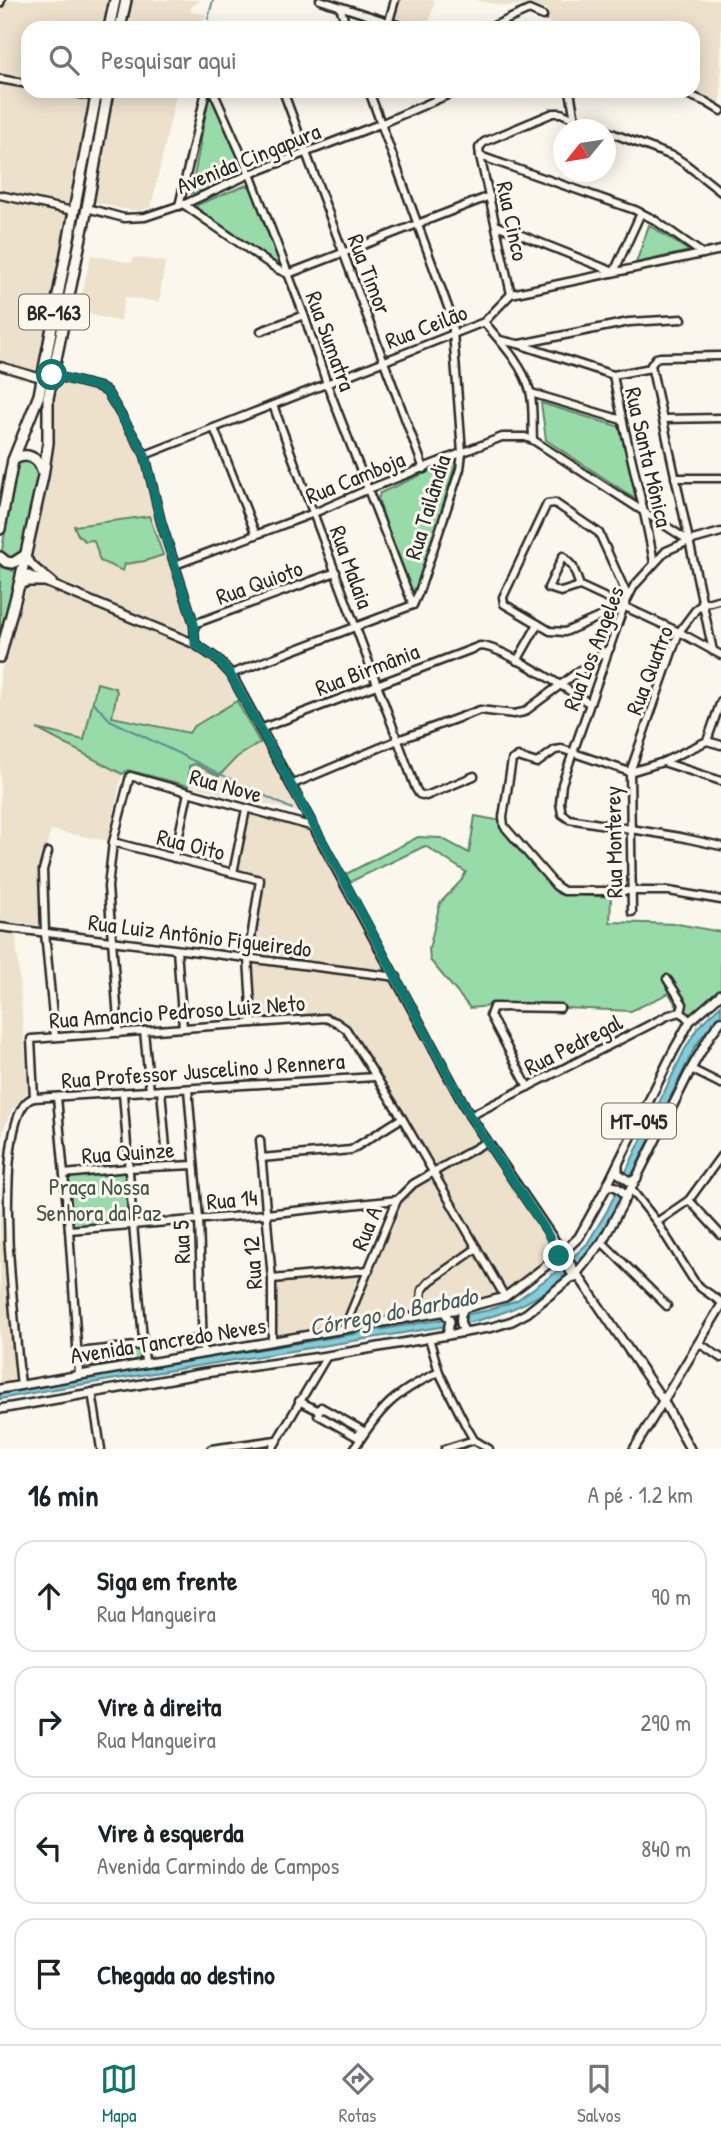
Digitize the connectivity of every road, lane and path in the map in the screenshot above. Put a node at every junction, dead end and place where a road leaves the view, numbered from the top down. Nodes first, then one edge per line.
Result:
1 (115, 0) edge
2 (125, 0) edge
3 (320, 0) edge
4 (395, 0) edge
5 (328, 1) edge
6 (340, 7) junction
7 (543, 16) dead end
8 (110, 21) edge
9 (121, 21) edge
10 (345, 21) edge
11 (377, 21) edge
12 (388, 21) edge
13 (505, 21) edge
14 (0, 79) edge
15 (21, 83) edge
16 (96, 98) edge
17 (107, 98) edge
18 (204, 98) edge
19 (216, 98) edge
20 (286, 98) edge
21 (371, 98) edge
22 (441, 98) edge
23 (571, 98) edge
24 (696, 98) edge
25 (721, 111) edge
26 (573, 119) edge
27 (575, 119) edge
28 (380, 124) junction
29 (616, 135) edge
30 (306, 152) junction
31 (480, 156) junction
32 (250, 174) junction
33 (721, 192) edge
34 (0, 195) edge
35 (490, 196) junction
36 (181, 205) junction
37 (87, 208) junction
38 (73, 211) junction
39 (641, 213) junction
40 (496, 225) junction
41 (416, 226) junction
42 (721, 250) edge
43 (343, 253) junction
44 (704, 254) junction
45 (614, 272) junction
46 (288, 274) junction
47 (511, 294) junction
48 (304, 315) junction
49 (682, 319) dead end
50 (484, 322) junction
51 (261, 331) dead end
52 (454, 334) junction
53 (500, 341) junction
54 (518, 344) junction
55 (721, 356) edge
56 (384, 360) junction
57 (0, 366) edge
58 (651, 368) junction
59 (52, 375) junction
60 (613, 375) junction
61 (41, 378) junction
62 (327, 384) junction
63 (531, 393) junction
64 (273, 405) junction
65 (721, 418) edge
66 (622, 419) junction
67 (663, 419) junction
68 (214, 428) junction
69 (533, 440) junction
70 (463, 453) junction
71 (145, 455) junction
72 (13, 460) junction
73 (424, 469) junction
74 (43, 476) junction
75 (675, 478) junction
76 (721, 478) edge
77 (369, 489) junction
78 (645, 512) junction
79 (314, 513) junction
80 (0, 529) edge
81 (721, 532) edge
82 (256, 535) junction
83 (689, 541) junction
84 (24, 556) junction
85 (3, 559) edge
86 (654, 563) junction
87 (175, 565) junction
88 (21, 572) junction
89 (336, 572) junction
90 (43, 581) junction
91 (19, 585) junction
92 (55, 585) junction
93 (580, 586) junction
94 (628, 597) junction
95 (721, 599) edge
96 (703, 604) junction
97 (409, 606) junction
98 (624, 606) junction
99 (194, 624) junction
100 (538, 624) junction
101 (355, 626) junction
102 (679, 632) junction
103 (195, 644) junction
104 (610, 647) junction
105 (713, 651) junction
106 (721, 655) edge
107 (0, 657) edge
108 (517, 661) junction
109 (230, 674) junction
110 (376, 684) junction
111 (560, 686) junction
112 (721, 701) edge
113 (589, 703) junction
114 (260, 729) junction
115 (398, 740) junction
116 (707, 741) junction
117 (721, 745) edge
118 (573, 752) junction
119 (663, 762) junction
120 (630, 772) junction
121 (474, 776) dead end
122 (721, 781) edge
123 (291, 785) junction
124 (188, 793) junction
125 (246, 809) junction
126 (314, 827) junction
127 (629, 829) junction
128 (113, 842) junction
129 (721, 846) edge
130 (48, 852) dead end
131 (174, 858) junction
132 (233, 873) junction
133 (631, 890) junction
134 (721, 900) edge
135 (632, 912) dead end
136 (0, 927) edge
137 (45, 933) junction
138 (111, 941) junction
139 (177, 950) junction
140 (248, 958) junction
141 (397, 977) junction
142 (667, 979) dead end
143 (721, 994) edge
144 (561, 1008) dead end
145 (681, 1012) junction
146 (690, 1021) junction
147 (721, 1021) edge
148 (252, 1023) junction
149 (183, 1028) junction
150 (144, 1031) junction
151 (119, 1033) junction
152 (55, 1037) junction
153 (691, 1069) junction
154 (375, 1077) junction
155 (721, 1084) edge
156 (528, 1087) junction
157 (188, 1089) junction
158 (161, 1090) junction
159 (150, 1091) junction
160 (123, 1093) junction
161 (57, 1097) junction
162 (34, 1098) junction
163 (470, 1116) junction
164 (402, 1118) junction
165 (260, 1140) dead end
166 (486, 1142) junction
167 (166, 1148) dead end
168 (721, 1156) edge
169 (261, 1158) junction
170 (619, 1162) junction
171 (194, 1165) junction
172 (128, 1168) junction
173 (433, 1172) junction
174 (64, 1174) junction
175 (610, 1186) junction
176 (628, 1190) junction
177 (397, 1200) junction
178 (689, 1200) junction
179 (266, 1214) junction
180 (198, 1219) junction
181 (657, 1222) junction
182 (132, 1224) junction
183 (69, 1230) junction
184 (721, 1236) edge
185 (602, 1242) junction
186 (477, 1248) junction
187 (563, 1256) junction
188 (369, 1270) junction
189 (575, 1273) junction
190 (272, 1279) junction
191 (505, 1297) junction
192 (721, 1304) edge
193 (667, 1306) dead end
194 (464, 1308) junction
195 (443, 1311) junction
196 (419, 1315) junction
197 (449, 1328) junction
198 (344, 1329) junction
199 (463, 1330) junction
200 (429, 1338) junction
201 (202, 1339) junction
202 (272, 1342) junction
203 (699, 1343) junction
204 (144, 1345) junction
205 (78, 1352) junction
206 (203, 1352) junction
207 (327, 1356) junction
208 (721, 1358) edge
209 (145, 1362) junction
210 (439, 1372) junction
211 (79, 1374) junction
212 (21, 1385) junction
213 (0, 1389) edge
214 (92, 1392) junction
215 (299, 1401) junction
216 (664, 1402) junction
217 (0, 1409) edge
218 (319, 1411) junction
219 (276, 1440) junction
220 (474, 1440) junction
221 (101, 1449) edge
222 (211, 1449) edge
223 (272, 1449) edge
224 (354, 1449) edge
225 (444, 1449) edge
226 (489, 1449) edge
227 (634, 1449) edge
228 (690, 1449) edge

1 - 8 highway
2 - 9 highway
3 - 5 street
4 - 12 street
5 - 6 street
6 - 10 street
6 - 11 street
7 - 13 street
14 - 15 street
16 - 38 highway, BR-163
17 - 37 highway, BR-163
18 - 36 street
19 - 32 street, Rua Sumatra
20 - 30 street, Rua Timor
21 - 28 street
22 - 28 street, Avenida Cingapura
23 - 27 street
24 - 25 street
26 - 31 street
28 - 30 street, Avenida Cingapura
28 - 41 street
29 - 33 street
30 - 32 street, Avenida Cingapura
30 - 43 street, Rua Timor
31 - 35 street, Rua Cinco
31 - 39 street
32 - 36 street, Avenida Cingapura
32 - 46 street, Rua Sumatra
34 - 38 street
35 - 40 street, Rua Cinco
35 - 41 street
36 - 37 street, Avenida Cingapura
36 - 46 street
37 - 59 highway, BR-163
38 - 61 highway, BR-163
39 - 44 street
39 - 45 street
40 - 45 street
40 - 47 street, Rua Cinco
41 - 43 street
41 - 52 street, Rua Tailândia
42 - 44 street
43 - 46 street
43 - 56 street, Rua Timor
44 - 45 street
45 - 47 street
46 - 48 street, Rua Sumatra
47 - 50 street, Rua Ceilão
48 - 51 street
48 - 62 street, Rua Sumatra
49 - 54 street
50 - 52 street, Rua Ceilão
50 - 53 street
52 - 56 street, Rua Ceilão
52 - 70 street, Rua Tailândia
53 - 54 street, Rua Santa Mônica
53 - 63 street
54 - 60 street, Rua Santa Mônica
55 - 58 street
56 - 62 street, Rua Ceilão
56 - 73 street, Rua Timor
57 - 61 street
58 - 60 street
58 - 67 street
59 - 71 street
59 - 74 highway, BR-163
60 - 66 street, Rua Santa Mônica
61 - 72 highway, BR-163
62 - 64 street, Rua Ceilão
62 - 77 street, Rua Sumatra
63 - 66 street
63 - 69 street
64 - 68 street, Rua Ceilão
64 - 79 street, Rua Malaia
65 - 67 street
66 - 78 street, Rua Santa Mônica
67 - 75 street
68 - 71 street, Rua Ceilão
68 - 82 street
69 - 70 street, Rua Camboja
69 - 78 street
70 - 73 street, Rua Camboja
70 - 97 street, Rua Tailândia
71 - 87 street
72 - 74 highway
72 - 80 highway, BR-163
73 - 77 street, Rua Camboja
74 - 84 highway, BR-163
75 - 76 street
75 - 83 street
77 - 79 street, Rua Camboja
77 - 97 street, Rua Sumatra
78 - 83 street
78 - 86 street, Rua Santa Mônica
79 - 82 street, Rua Camboja
79 - 89 street, Rua Malaia
81 - 83 street, Rua Los Angeles
82 - 87 street, Rua Camboja
83 - 86 street, Rua Los Angeles
83 - 96 street
84 - 85 highway
84 - 88 highway, BR-163
84 - 92 main road
85 - 88 highway
86 - 94 street, Rua Los Angeles
87 - 99 street
88 - 90 main road
88 - 91 highway, BR-163
89 - 99 street, Rua Quioto
89 - 101 street, Rua Malaia
90 - 91 highway
90 - 92 main road
91 - 107 highway, BR-163
92 - 103 main road
93 - 93 street
93 - 98 street
94 - 98 street, Rua Los Angeles
94 - 100 street
95 - 96 street
96 - 102 street, Rua Quatro
96 - 105 street
97 - 101 street
98 - 100 street
98 - 102 street
98 - 104 street, Rua Los Angeles
99 - 103 street
100 - 108 street
101 - 109 street
101 - 110 street, Rua Malaia
102 - 105 street
102 - 120 street, Rua Quatro
103 - 109 main road
104 - 111 street
104 - 113 street, Rua Los Angeles
105 - 106 street
108 - 110 street, Rua Birmânia
108 - 111 street
109 - 114 main road
110 - 114 street, Rua Birmânia
110 - 115 street, Rua Malaia
111 - 113 street
111 - 115 street
112 - 116 street
113 - 118 street, Rua Los Angeles
114 - 123 main road
115 - 121 street, Rua Malaia
115 - 123 street
116 - 117 street
116 - 119 street
118 - 120 street
118 - 127 street, Rua Los Angeles
118 - 133 street
119 - 120 street
119 - 122 street
120 - 127 street, Rua Monterey
123 - 126 main road
124 - 125 street, Rua Nove
124 - 128 street, Rua Nove
124 - 131 street
125 - 126 street, Rua Nove
125 - 132 street
126 - 141 main road
127 - 129 street
127 - 133 street, Rua Monterey
128 - 131 street, Rua Oito
128 - 138 street
130 - 137 street
131 - 132 street, Rua Oito
132 - 140 street, Rua Oito
133 - 134 street
133 - 135 street, Rua Monterey
136 - 137 street, Rua Luiz Antônio Figueiredo
137 - 138 street, Rua Luiz Antônio Figueiredo
137 - 152 street
138 - 139 street, Rua Luiz Antônio Figueiredo
138 - 151 street
139 - 140 street, Rua Luiz Antônio Figueiredo
139 - 149 street
140 - 141 street, Rua Luiz Antônio Figueiredo
140 - 148 street
141 - 163 main road
142 - 145 street
143 - 146 main road, Avenida Tancredo Neves / MT-045
144 - 156 street
145 - 146 street
145 - 156 street, Rua Pedregal
146 - 170 main road, Avenida Tancredo Neves / MT-045
147 - 153 main road, MT-045
148 - 149 street, Rua Amancio Pedroso Luiz Neto
148 - 154 street, Rua Amancio Pedroso Luiz Neto
149 - 150 street, Rua Amancio Pedroso Luiz Neto
150 - 151 street, Rua Amancio Pedroso Luiz Neto
150 - 159 street
151 - 152 street, Rua Amancio Pedroso Luiz Neto
152 - 162 street, Rua Amancio Pedroso Luiz Neto
153 - 155 street
153 - 176 main road, MT-045
154 - 157 street, Rua Professor Juscelino J Rennera
154 - 164 street
156 - 163 street, Rua Pedregal
157 - 158 street, Rua Professor Juscelino J Rennera
157 - 171 street, Rua 5
158 - 159 street, Rua Professor Juscelino J Rennera
158 - 167 street
159 - 160 street, Rua Professor Juscelino J Rennera
160 - 161 street, Rua Professor Juscelino J Rennera
160 - 172 street
161 - 162 street, Rua Professor Juscelino J Rennera
161 - 174 street
162 - 212 street
163 - 166 main road
164 - 169 street
164 - 173 street
165 - 169 street, Rua 12
166 - 173 street, Rua A
166 - 187 main road
168 - 178 street
169 - 179 street, Rua 12
170 - 175 main road, Avenida Tancredo Neves / MT-045
170 - 176 main road
171 - 172 street, Rua Quinze
171 - 180 street, Rua 5
172 - 174 street, Rua Quinze
172 - 182 street
173 - 177 street, Rua A
173 - 186 street
174 - 183 street
175 - 176 main road
175 - 187 main road, Avenida Tancredo Neves / MT-045
176 - 181 street
176 - 185 main road, Avenida Tancredo Neves
177 - 179 street, Rua 14
177 - 188 street, Rua A
178 - 181 street
178 - 184 street
179 - 180 street, Rua 14
179 - 190 street, Rua 12
180 - 182 street, Rua 14
180 - 201 street, Rua 5
181 - 192 street
182 - 183 street, Rua 14
182 - 204 street
183 - 205 street
185 - 189 main road, Avenida Tancredo Neves
185 - 193 street
186 - 191 street
186 - 196 street
187 - 189 main road
187 - 191 main road, Avenida Tancredo Neves / MT-045
188 - 190 street
188 - 198 street, Rua A
189 - 199 main road, Avenida Tancredo Neves
189 - 216 main road
190 - 202 street, Rua 12
191 - 194 main road, Avenida Tancredo Neves / MT-045
192 - 203 main road
194 - 195 main road, Avenida Tancredo Neves / MT-045
194 - 199 main road
195 - 196 main road, Avenida Tancredo Neves / MT-045
195 - 197 main road
196 - 198 main road, Avenida Tancredo Neves / MT-045
197 - 199 main road, Avenida Tancredo Neves
197 - 200 main road, Avenida Tancredo Neves
198 - 202 main road, Avenida Tancredo Neves / MT-045
200 - 207 main road, Avenida Tancredo Neves
200 - 210 street
201 - 204 street
201 - 206 street, Rua 5
202 - 206 main road, Avenida Tancredo Neves / MT-045
203 - 208 street
203 - 216 main road
204 - 205 street
204 - 209 street
205 - 211 street
206 - 209 main road, Avenida Tancredo Neves / MT-045
207 - 214 main road, Avenida Tancredo Neves
207 - 215 street
209 - 211 main road, Avenida Tancredo Neves / MT-045
210 - 220 street
210 - 224 street
211 - 212 main road, Avenida Tancredo Neves / MT-045
212 - 213 main road, Avenida Tancredo Neves / MT-045
214 - 217 main road, Avenida Tancredo Neves
214 - 221 street
215 - 218 street
215 - 219 street
216 - 227 main road
216 - 228 main road
218 - 218 street
219 - 222 street
219 - 223 street
220 - 225 street
220 - 226 street

